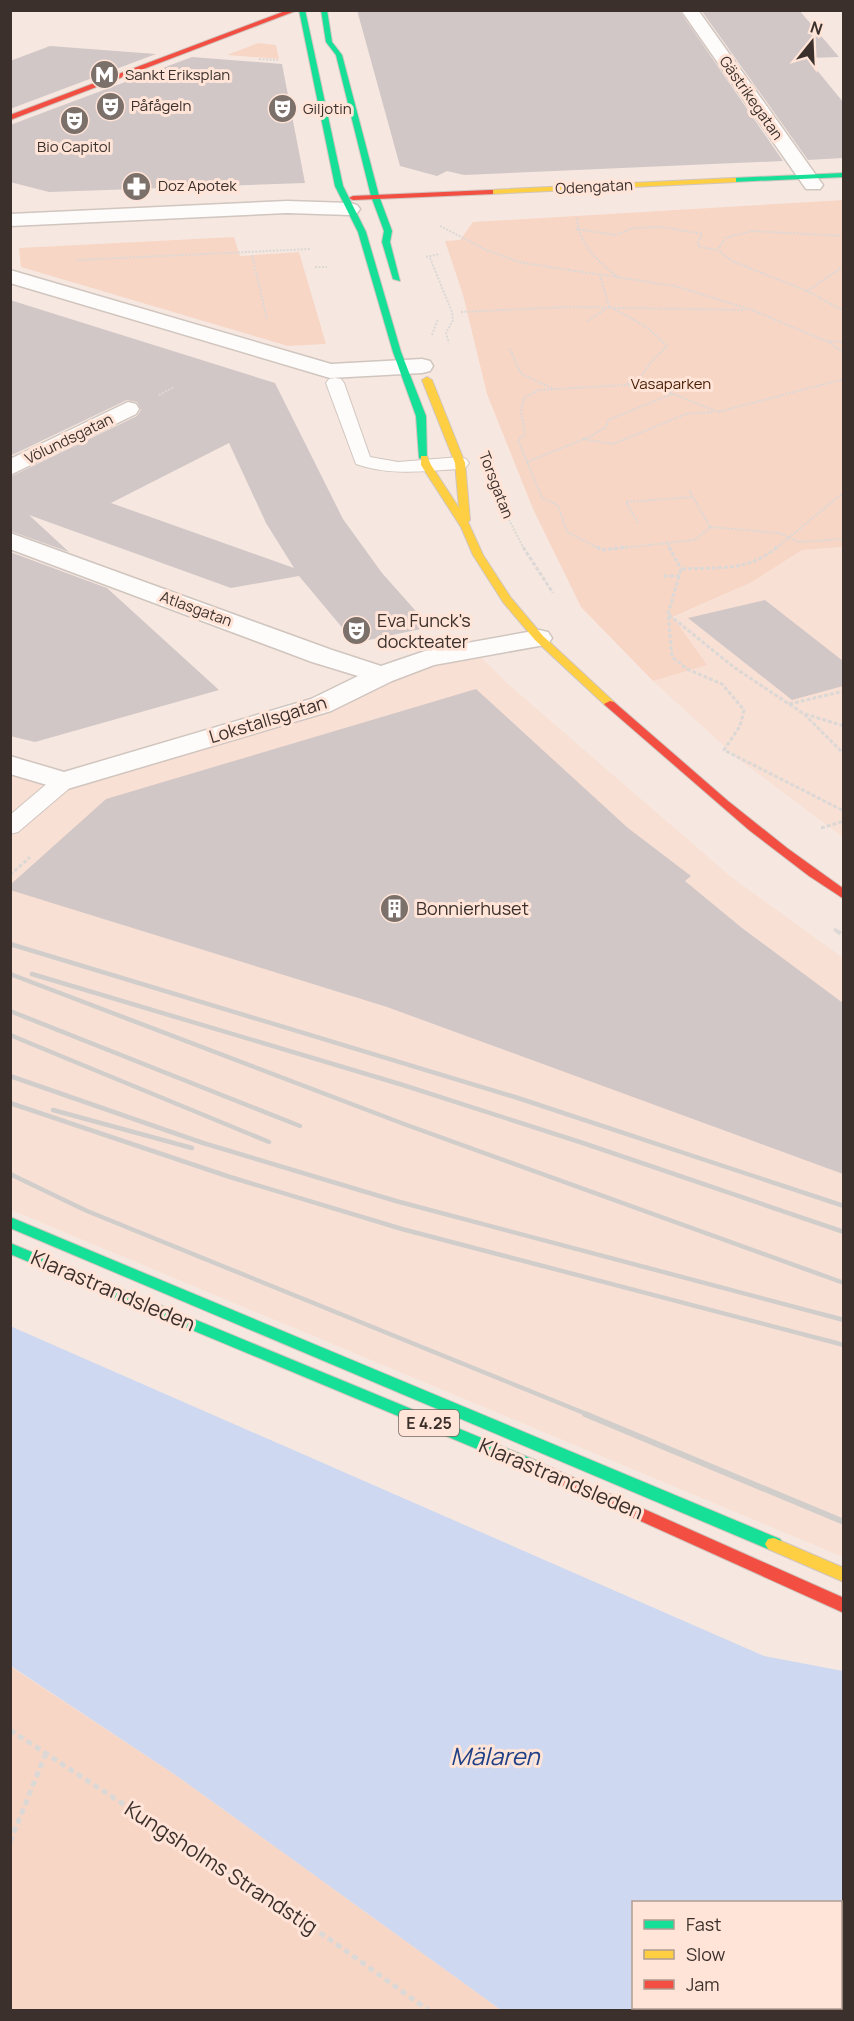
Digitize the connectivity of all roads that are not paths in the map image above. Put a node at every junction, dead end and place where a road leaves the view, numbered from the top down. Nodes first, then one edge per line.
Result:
1 (258, 10) edge
2 (295, 10) edge
3 (302, 10) edge
4 (324, 10) edge
5 (689, 10) edge
6 (340, 22) edge
7 (272, 34) dead end
8 (220, 37) junction
9 (292, 38) dead end
10 (310, 47) junction
11 (339, 56) junction
12 (10, 105) edge
13 (10, 118) edge
14 (843, 175) edge
15 (810, 181) junction
16 (843, 183) edge
17 (377, 202) junction
18 (348, 204) junction
19 (10, 220) edge
20 (10, 276) edge
21 (401, 291) dead end
22 (414, 362) junction
23 (334, 383) dead end
24 (128, 409) dead end
25 (460, 463) junction
26 (426, 465) junction
27 (10, 468) edge
28 (466, 528) junction
29 (10, 540) edge
30 (539, 638) junction
31 (382, 675) junction
32 (10, 765) edge
33 (64, 781) junction
34 (10, 827) edge
35 (843, 896) edge
36 (10, 1222) edge
37 (10, 1248) edge
38 (843, 1576) edge
39 (843, 1606) edge

1 - 12 main road
2 - 8 main road
3 - 10 main road, Torsgatan
4 - 11 main road
5 - 15 street, Gästrikegatan
6 - 11 main road
7 - 8 main road
8 - 13 main road
9 - 10 main road
10 - 18 main road, Torsgatan
11 - 17 main road
14 - 15 main road, Odengatan
15 - 16 main road, Odengatan
15 - 17 main road, Odengatan
15 - 17 main road, Odengatan
17 - 18 main road, Odengatan
17 - 21 main road
18 - 19 street
18 - 22 main road, Torsgatan
20 - 22 street
22 - 25 main road, Torsgatan
22 - 26 main road, Torsgatan
23 - 26 lane
24 - 27 street, Völundsgatan
25 - 26 lane
25 - 28 main road, Torsgatan
26 - 28 main road, Torsgatan
28 - 30 main road, Torsgatan
29 - 31 street, Atlasgatan
30 - 31 street, Lokstallsgatan
30 - 35 main road, Torsgatan
31 - 33 street, Lokstallsgatan
32 - 33 street
33 - 34 lane
36 - 38 main road, Klarastrandsleden / E 4.25
37 - 39 main road, Klarastrandsleden / E 4.25

